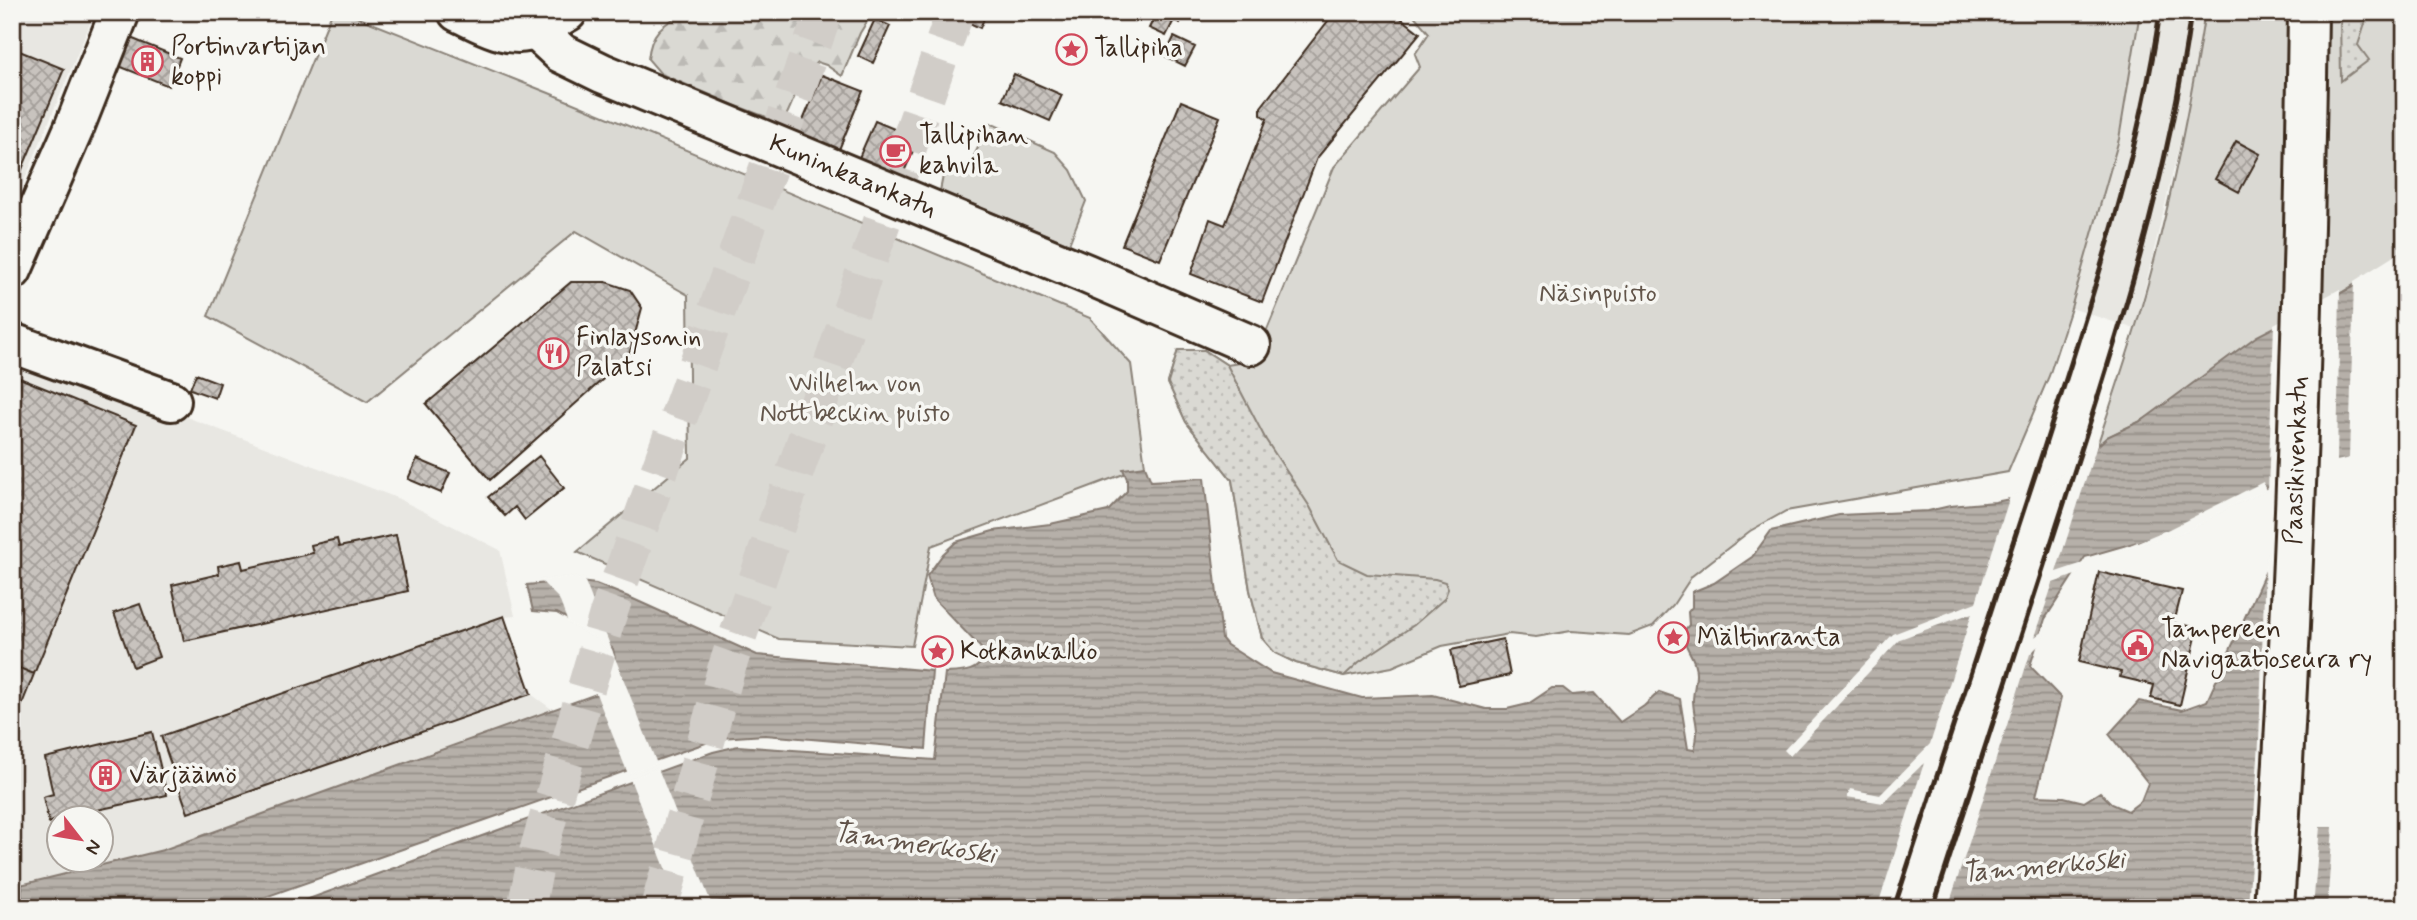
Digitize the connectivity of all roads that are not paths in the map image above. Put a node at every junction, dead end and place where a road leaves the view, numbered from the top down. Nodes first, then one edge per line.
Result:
1 (120, 12) edge
2 (458, 12) edge
3 (2308, 12) edge
4 (551, 21) edge
5 (12, 270) edge
6 (12, 343) edge
7 (1251, 345) dead end
8 (171, 401) dead end
9 (2274, 908) edge

1 - 5 street
2 - 4 street, Kuninkaankatu
3 - 9 street, Paasikivenkatu
4 - 7 street, Kuninkaankatu
6 - 8 street

